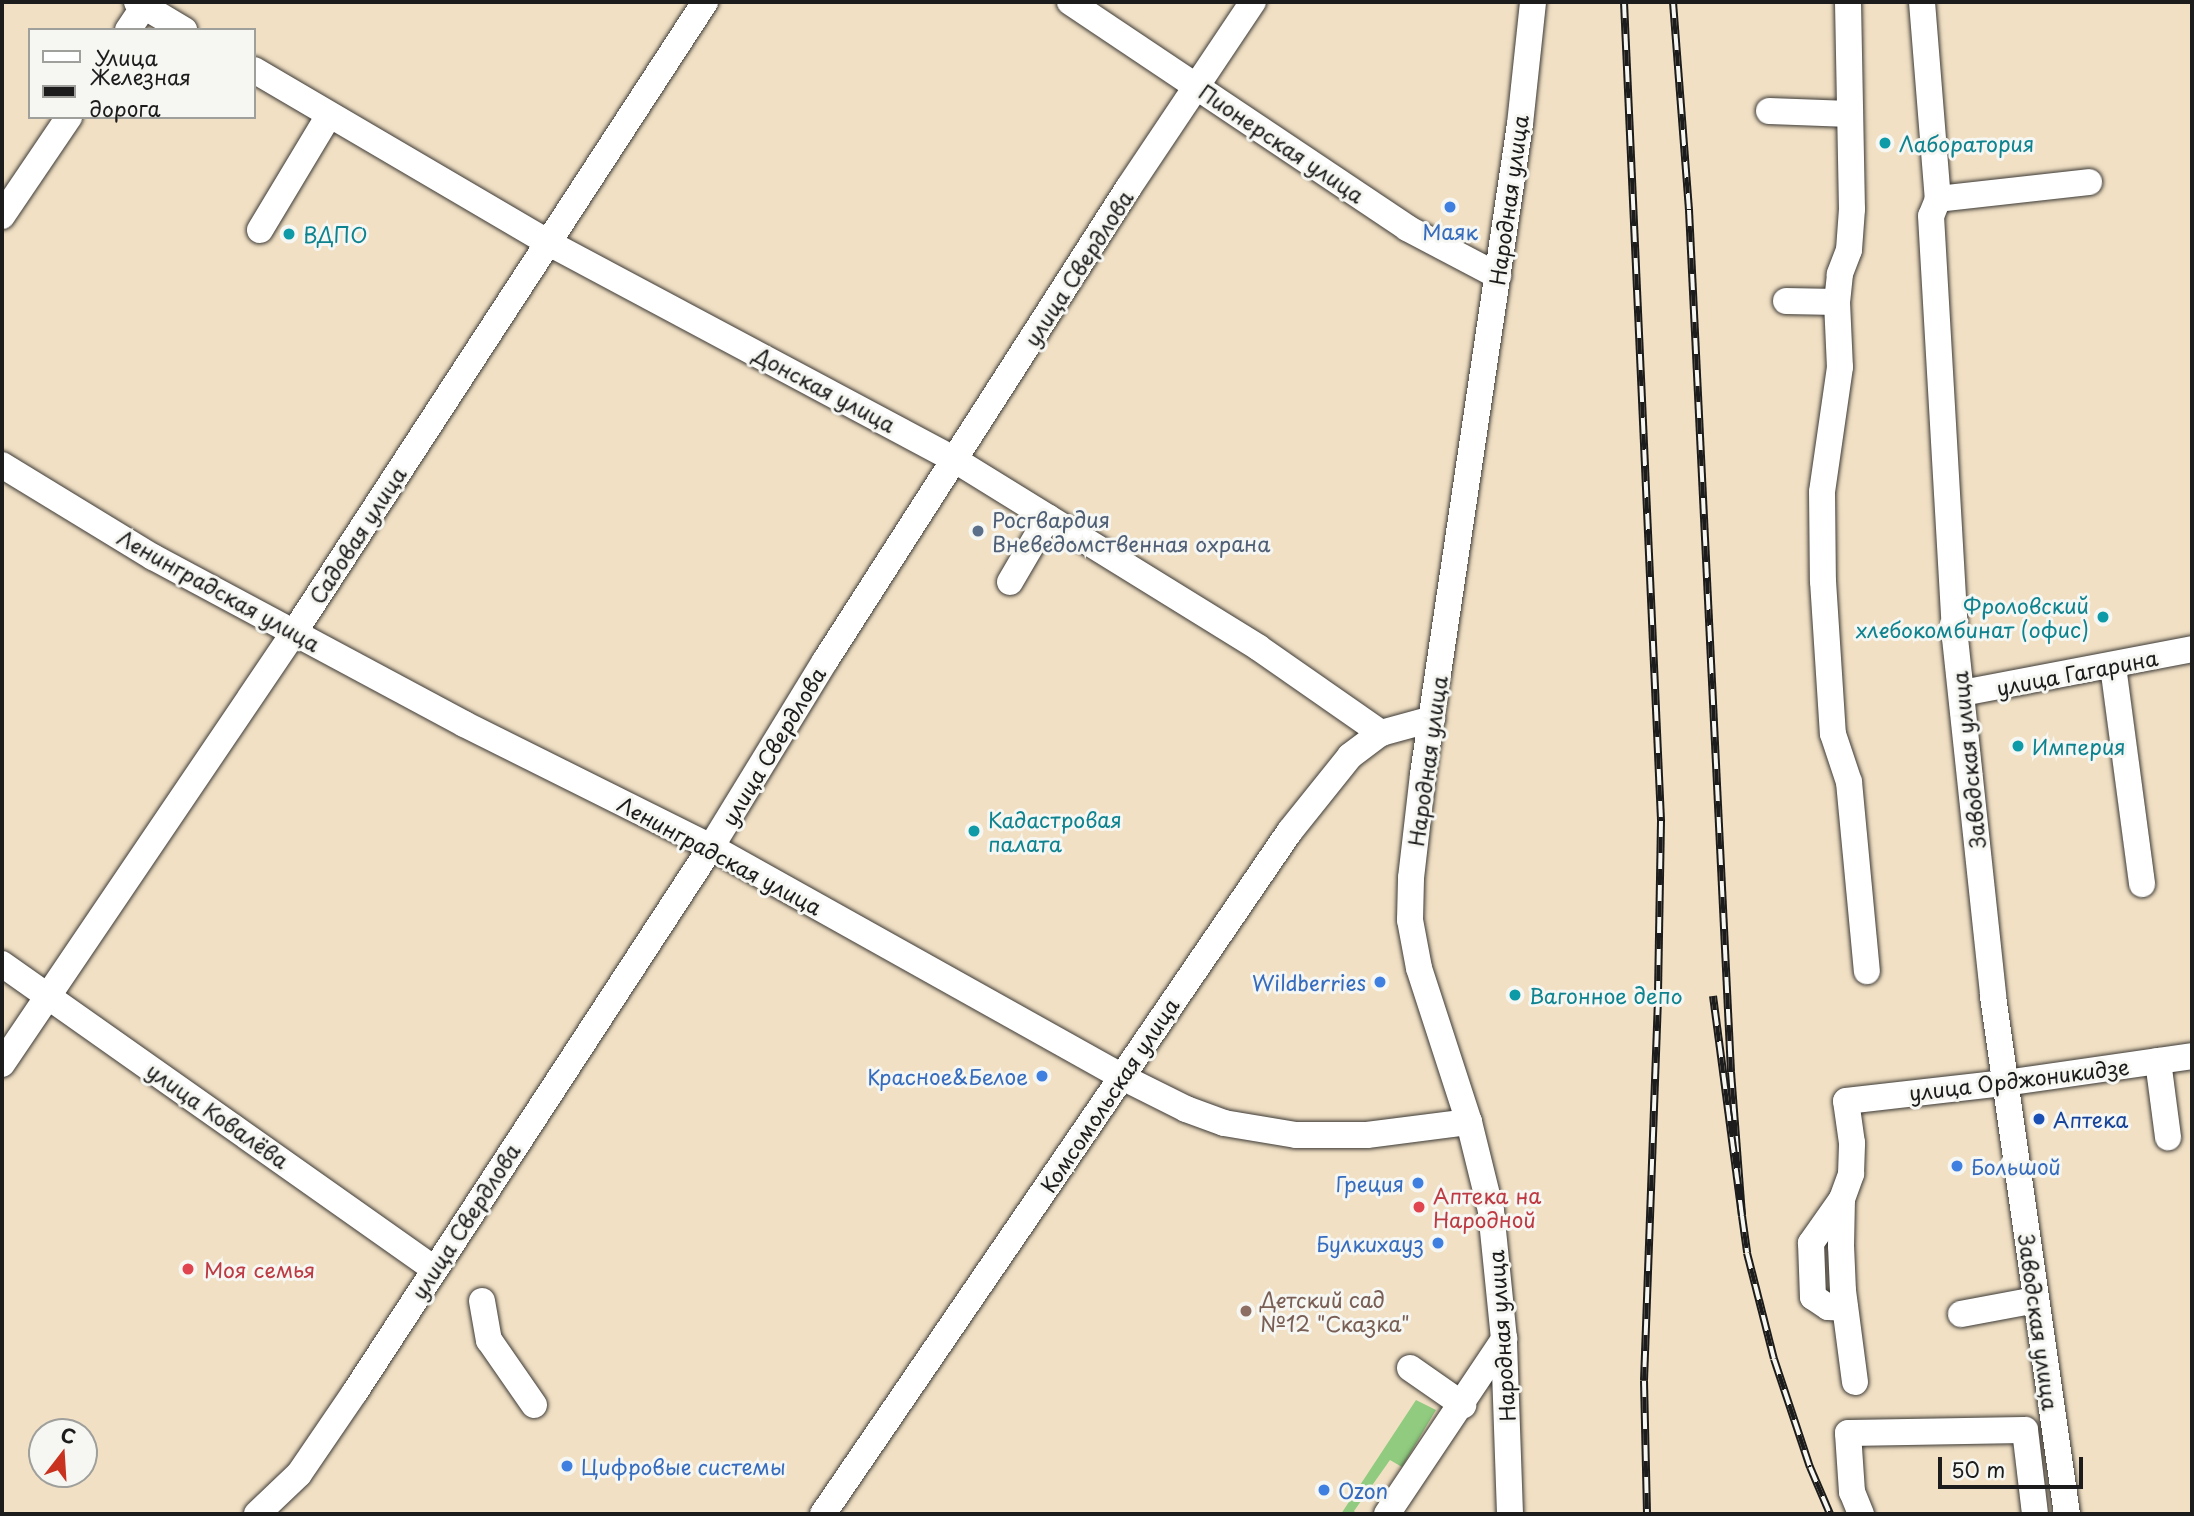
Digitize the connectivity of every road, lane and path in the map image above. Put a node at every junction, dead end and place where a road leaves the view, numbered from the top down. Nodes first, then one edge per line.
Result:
1 (705, 2) edge
2 (1070, 2) edge
3 (1253, 2) edge
4 (1533, 2) edge
5 (1848, 2) edge
6 (1922, 2) edge
7 (143, 3) edge
8 (129, 28) edge
9 (181, 28) edge
10 (256, 71) edge
11 (1198, 87) junction
12 (1769, 111) dead end
13 (1850, 114) junction
14 (330, 115) junction
15 (68, 119) edge
16 (2089, 182) dead end
17 (1938, 199) junction
18 (2, 216) edge
19 (260, 230) dead end
20 (547, 242) junction
21 (1498, 276) junction
22 (1786, 301) dead end
23 (1837, 302) junction
24 (955, 460) junction
25 (2, 465) edge
26 (1048, 517) junction
27 (1010, 582) dead end
28 (295, 631) junction
29 (2192, 649) edge
30 (2113, 666) junction
31 (1962, 693) junction
32 (1432, 719) junction
33 (1381, 733) junction
34 (711, 848) junction
35 (2142, 884) dead end
36 (2, 964) edge
37 (1867, 971) dead end
38 (48, 994) junction
39 (2192, 1056) edge
40 (2158, 1061) junction
41 (2, 1064) edge
42 (1122, 1077) junction
43 (2005, 1083) junction
44 (1469, 1122) junction
45 (2168, 1136) dead end
46 (433, 1268) junction
47 (2036, 1300) junction
48 (482, 1301) dead end
49 (1961, 1314) dead end
50 (1504, 1339) junction
51 (1410, 1368) dead end
52 (1855, 1382) dead end
53 (534, 1405) dead end
54 (1463, 1405) junction
55 (2057, 1448) junction
56 (2017, 1451) junction
57 (257, 1514) edge
58 (823, 1514) edge
59 (1387, 1514) edge
60 (1510, 1514) edge
61 (1861, 1514) edge
62 (2035, 1514) edge
63 (2067, 1514) edge

1 - 20 street, Садовая улица
2 - 11 street, Пионерская улица
3 - 11 street, улица Свердлова
4 - 21 street, Народная улица
5 - 13 street
6 - 17 street, Заводская улица
7 - 8 street
7 - 9 street
10 - 14 street, Донская улица
11 - 21 street, Пионерская улица
11 - 24 street, улица Свердлова
12 - 13 street
13 - 23 street
14 - 19 street
14 - 20 street, Донская улица
15 - 18 street
16 - 17 street
17 - 31 street, Заводская улица
20 - 24 street, Донская улица
20 - 28 street, Садовая улица
21 - 32 street, Народная улица
22 - 23 street
23 - 37 street
24 - 26 street, Донская улица
24 - 34 street, улица Свердлова
25 - 28 street, Ленинградская улица
26 - 27 street
26 - 33 street, Донская улица
28 - 34 street, Ленинградская улица
28 - 38 street, Садовая улица
29 - 30 street, улица Гагарина
30 - 31 street, улица Гагарина
30 - 35 street
31 - 43 street, Заводская улица
32 - 33 street, Комсомольская улица
32 - 44 street, Народная улица
33 - 42 street, Комсомольская улица
34 - 42 street, Ленинградская улица
34 - 46 street, улица Свердлова
36 - 38 street, улица Ковалёва
38 - 41 street, Садовая улица
38 - 46 street, улица Ковалёва
39 - 40 street, улица Орджоникидзе
40 - 43 street, улица Орджоникидзе
40 - 45 street
42 - 44 street, Ленинградская улица
42 - 58 street, Комсомольская улица
43 - 47 street, Заводская улица
43 - 52 street, улица Орджоникидзе
44 - 50 street, Народная улица
46 - 57 street, улица Свердлова
47 - 49 street
47 - 55 street, Заводская улица
48 - 53 street
50 - 54 street
50 - 60 street, Народная улица
51 - 54 street
54 - 59 street
55 - 56 street
55 - 63 street, Заводская улица
56 - 61 street
56 - 62 street

